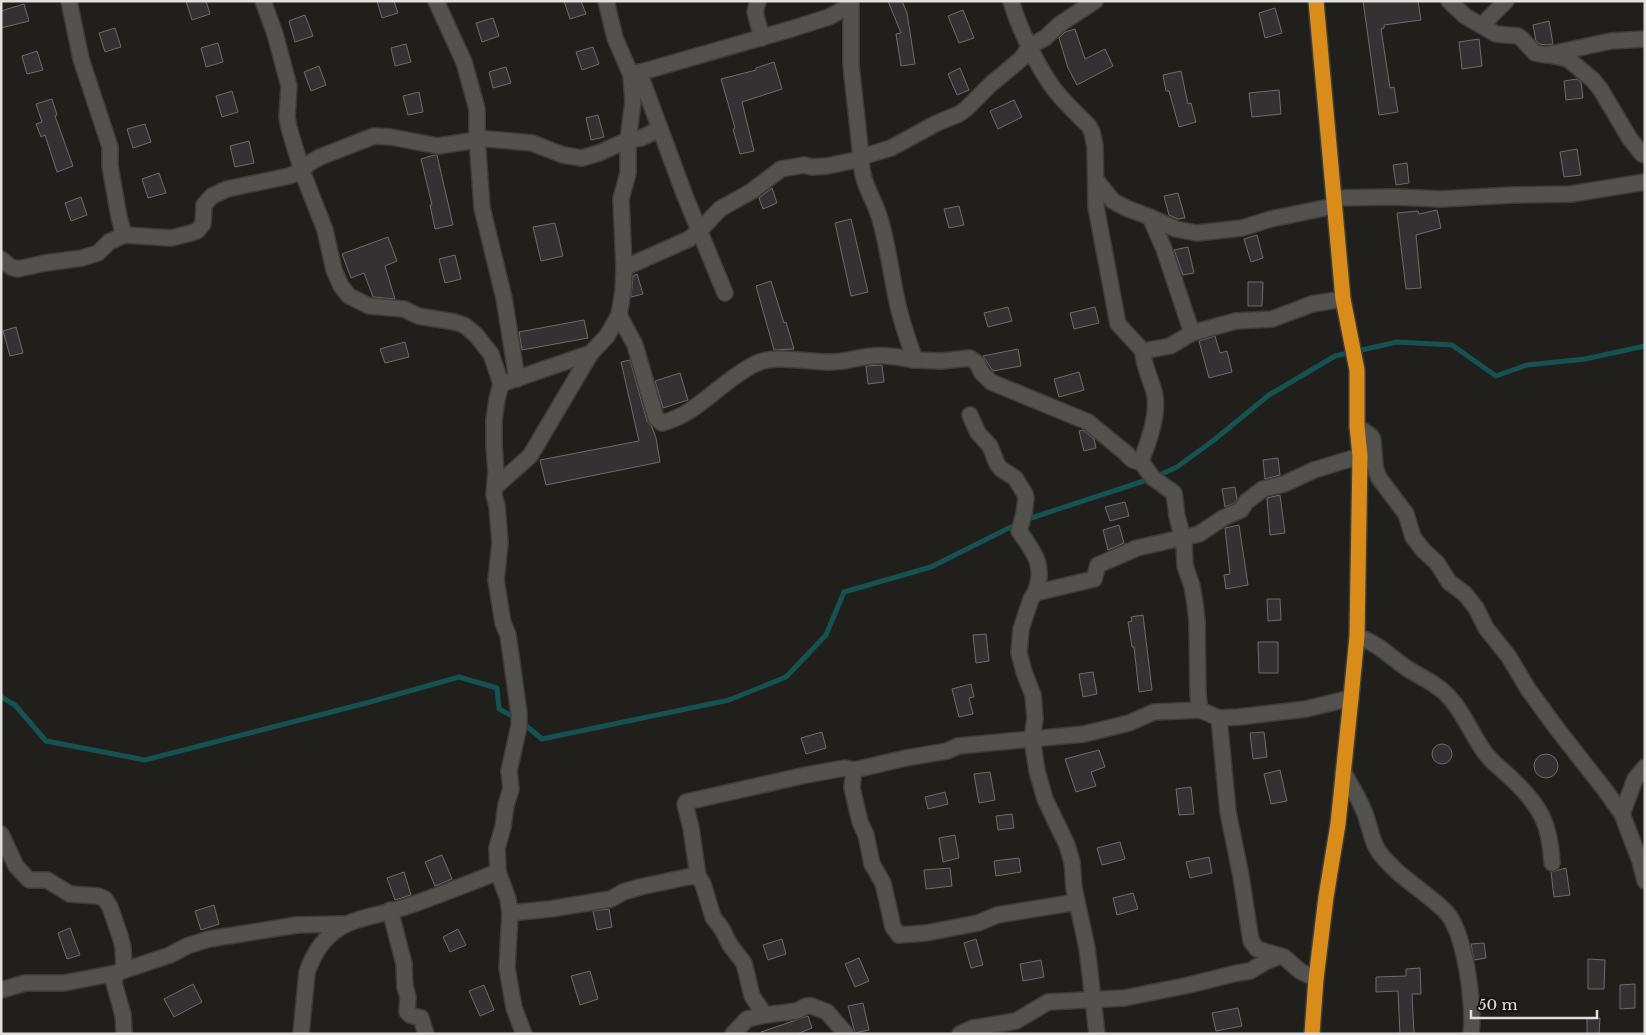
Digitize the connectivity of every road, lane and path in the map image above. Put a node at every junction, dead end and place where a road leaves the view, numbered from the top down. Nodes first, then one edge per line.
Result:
1 (69, 1) edge
2 (263, 1) edge
3 (436, 1) edge
4 (606, 1) edge
5 (758, 1) edge
6 (1011, 1) edge
7 (1095, 1) edge
8 (1316, 1) edge
9 (1449, 1) edge
10 (1506, 1) edge
11 (850, 3) edge
12 (1482, 25) junction
13 (762, 38) junction
14 (1645, 38) edge
15 (1030, 46) junction
16 (1546, 54) junction
17 (635, 74) junction
18 (660, 129) junction
19 (476, 138) junction
20 (628, 140) junction
21 (1645, 155) edge
22 (862, 157) junction
23 (302, 171) junction
24 (1096, 180) junction
25 (1645, 182) edge
26 (1334, 202) junction
27 (1150, 217) junction
28 (699, 231) junction
29 (124, 235) junction
30 (1, 258) edge
31 (624, 268) junction
32 (726, 294) dead end
33 (1343, 299) junction
34 (619, 315) junction
35 (1192, 333) junction
36 (1143, 351) junction
37 (591, 353) junction
38 (915, 360) junction
39 (517, 379) junction
40 (501, 384) junction
41 (970, 415) dead end
42 (1357, 426) junction
43 (1360, 456) junction
44 (1141, 462) junction
45 (495, 487) junction
46 (1183, 538) junction
47 (1035, 593) junction
48 (1356, 636) junction
49 (1352, 698) junction
50 (1200, 710) junction
51 (1219, 718) junction
52 (1032, 739) junction
53 (1645, 767) edge
54 (854, 770) junction
55 (1343, 772) junction
56 (1622, 814) junction
57 (1, 834) edge
58 (1552, 863) dead end
59 (498, 872) junction
60 (698, 876) junction
61 (1645, 881) edge
62 (1077, 902) junction
63 (390, 910) junction
64 (510, 913) junction
65 (343, 924) junction
66 (1280, 956) junction
67 (114, 975) junction
68 (1316, 979) junction
69 (1, 990) edge
70 (1092, 999) junction
71 (765, 1015) junction
72 (124, 1034) edge
73 (301, 1034) edge
74 (426, 1034) edge
75 (524, 1034) edge
76 (733, 1034) edge
77 (846, 1034) edge
78 (960, 1034) edge
79 (1097, 1034) edge
80 (1312, 1034) edge
81 (1471, 1034) edge

1 - 29 street
2 - 23 street
3 - 19 street
4 - 17 street
5 - 13 street
6 - 15 street
7 - 15 street
8 - 26 highway
9 - 12 street
10 - 12 street
11 - 13 street
11 - 22 street
12 - 16 street
13 - 17 street
14 - 16 street
15 - 22 street
15 - 24 street
16 - 21 street
17 - 18 street
17 - 20 street
18 - 20 street
18 - 28 street
19 - 20 street
19 - 23 street
19 - 39 street
20 - 31 street
22 - 28 street
22 - 38 street
23 - 29 street
23 - 40 street
24 - 27 street
24 - 36 street
25 - 26 street
26 - 27 street
26 - 33 highway
27 - 35 street
28 - 31 street
28 - 32 street
29 - 30 street
31 - 34 street
33 - 35 street
33 - 42 highway
34 - 37 street
34 - 38 street
35 - 36 street
36 - 44 street
37 - 39 street
37 - 45 street
38 - 44 street
39 - 40 street
40 - 45 street
41 - 47 street
42 - 43 highway
42 - 56 street
43 - 46 street
43 - 48 highway
44 - 46 street
45 - 59 street
46 - 47 street
46 - 50 street
47 - 52 street
48 - 49 highway
48 - 58 street
49 - 51 street
49 - 55 highway
50 - 51 street
50 - 52 street
51 - 66 street
52 - 54 street
52 - 62 street
53 - 56 street
54 - 60 street
54 - 62 street
55 - 68 highway
55 - 81 street
56 - 61 street
57 - 67 street
59 - 63 street
59 - 64 street
60 - 64 street
60 - 71 street
62 - 70 street
63 - 65 street
63 - 74 street
64 - 75 street
65 - 67 street
65 - 73 street
66 - 68 street
66 - 70 street
67 - 69 street
67 - 72 street
68 - 80 highway
70 - 78 street
70 - 79 street
71 - 76 street
71 - 77 street

